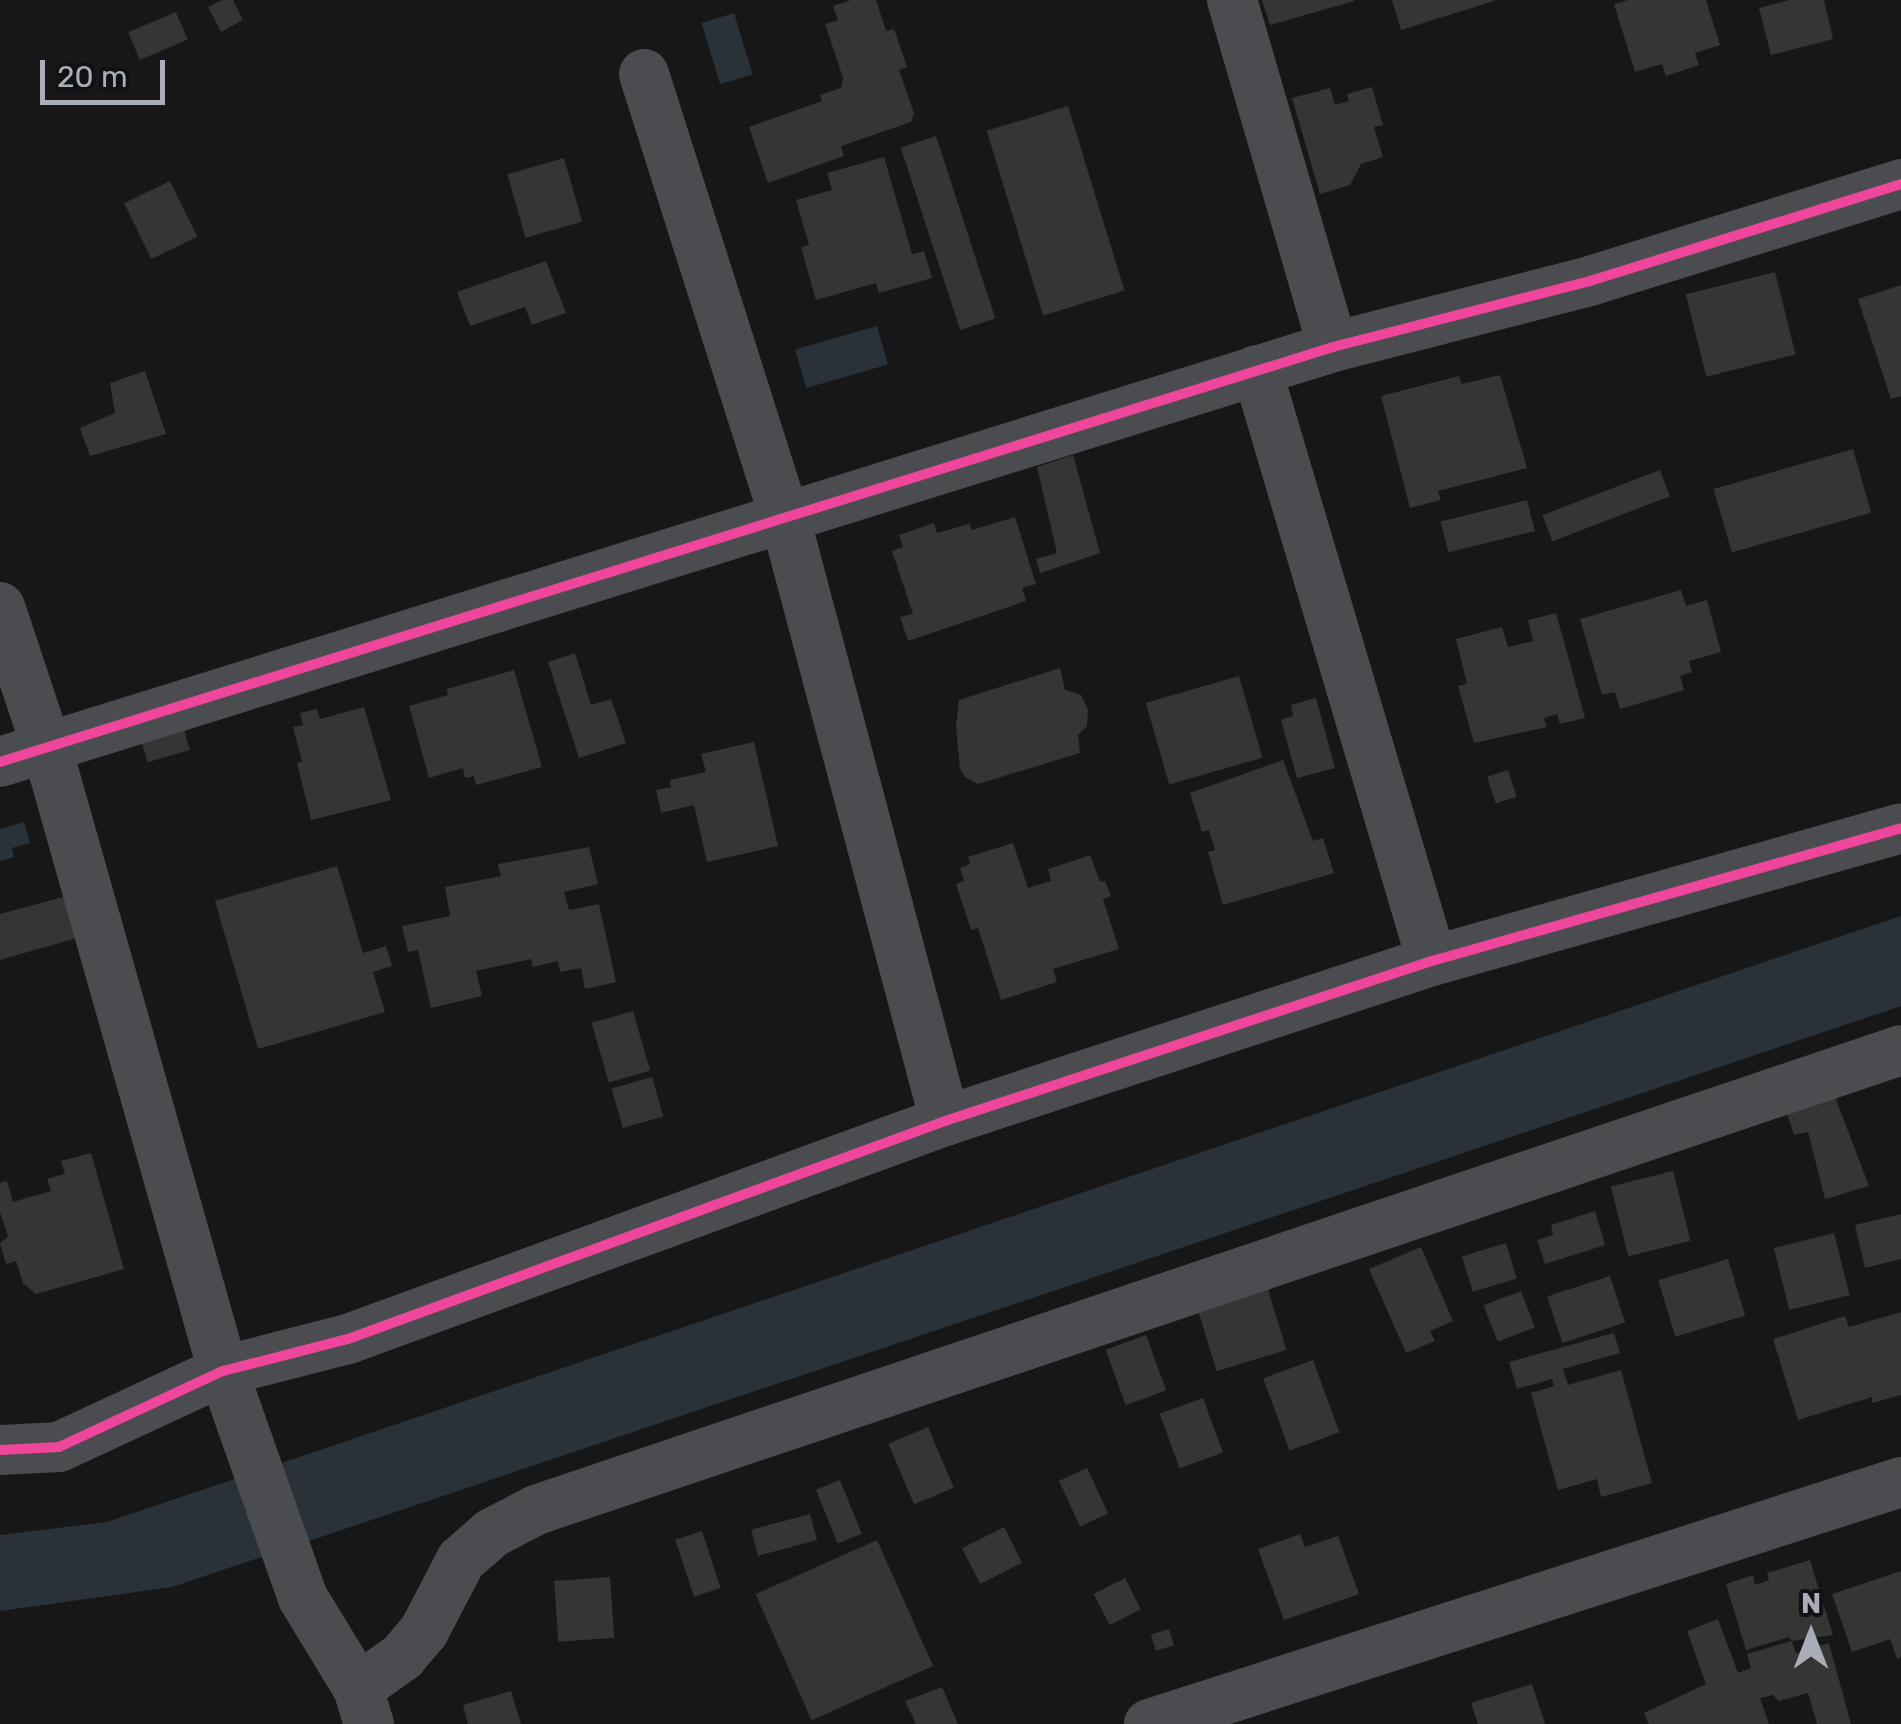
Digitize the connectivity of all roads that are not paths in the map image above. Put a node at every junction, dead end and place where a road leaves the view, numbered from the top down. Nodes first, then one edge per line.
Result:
1 (1232, 0) edge
2 (644, 74) dead end
3 (1901, 184) edge
4 (1333, 347) junction
5 (1257, 370) junction
6 (785, 518) junction
7 (0, 607) edge
8 (23, 755) edge
9 (1901, 828) edge
10 (1432, 961) junction
11 (1901, 1050) edge
12 (945, 1121) junction
13 (223, 1372) junction
14 (0, 1450) edge
15 (1901, 1482) edge
16 (363, 1706) edge
17 (1148, 1724) edge

1 - 4 street
2 - 6 street
3 - 4 street
4 - 5 street
5 - 6 street
5 - 10 street
6 - 8 street
6 - 12 street
7 - 8 street
8 - 13 street
9 - 10 street
10 - 12 street
11 - 16 street
12 - 13 street
13 - 14 street
13 - 16 street
15 - 17 street

